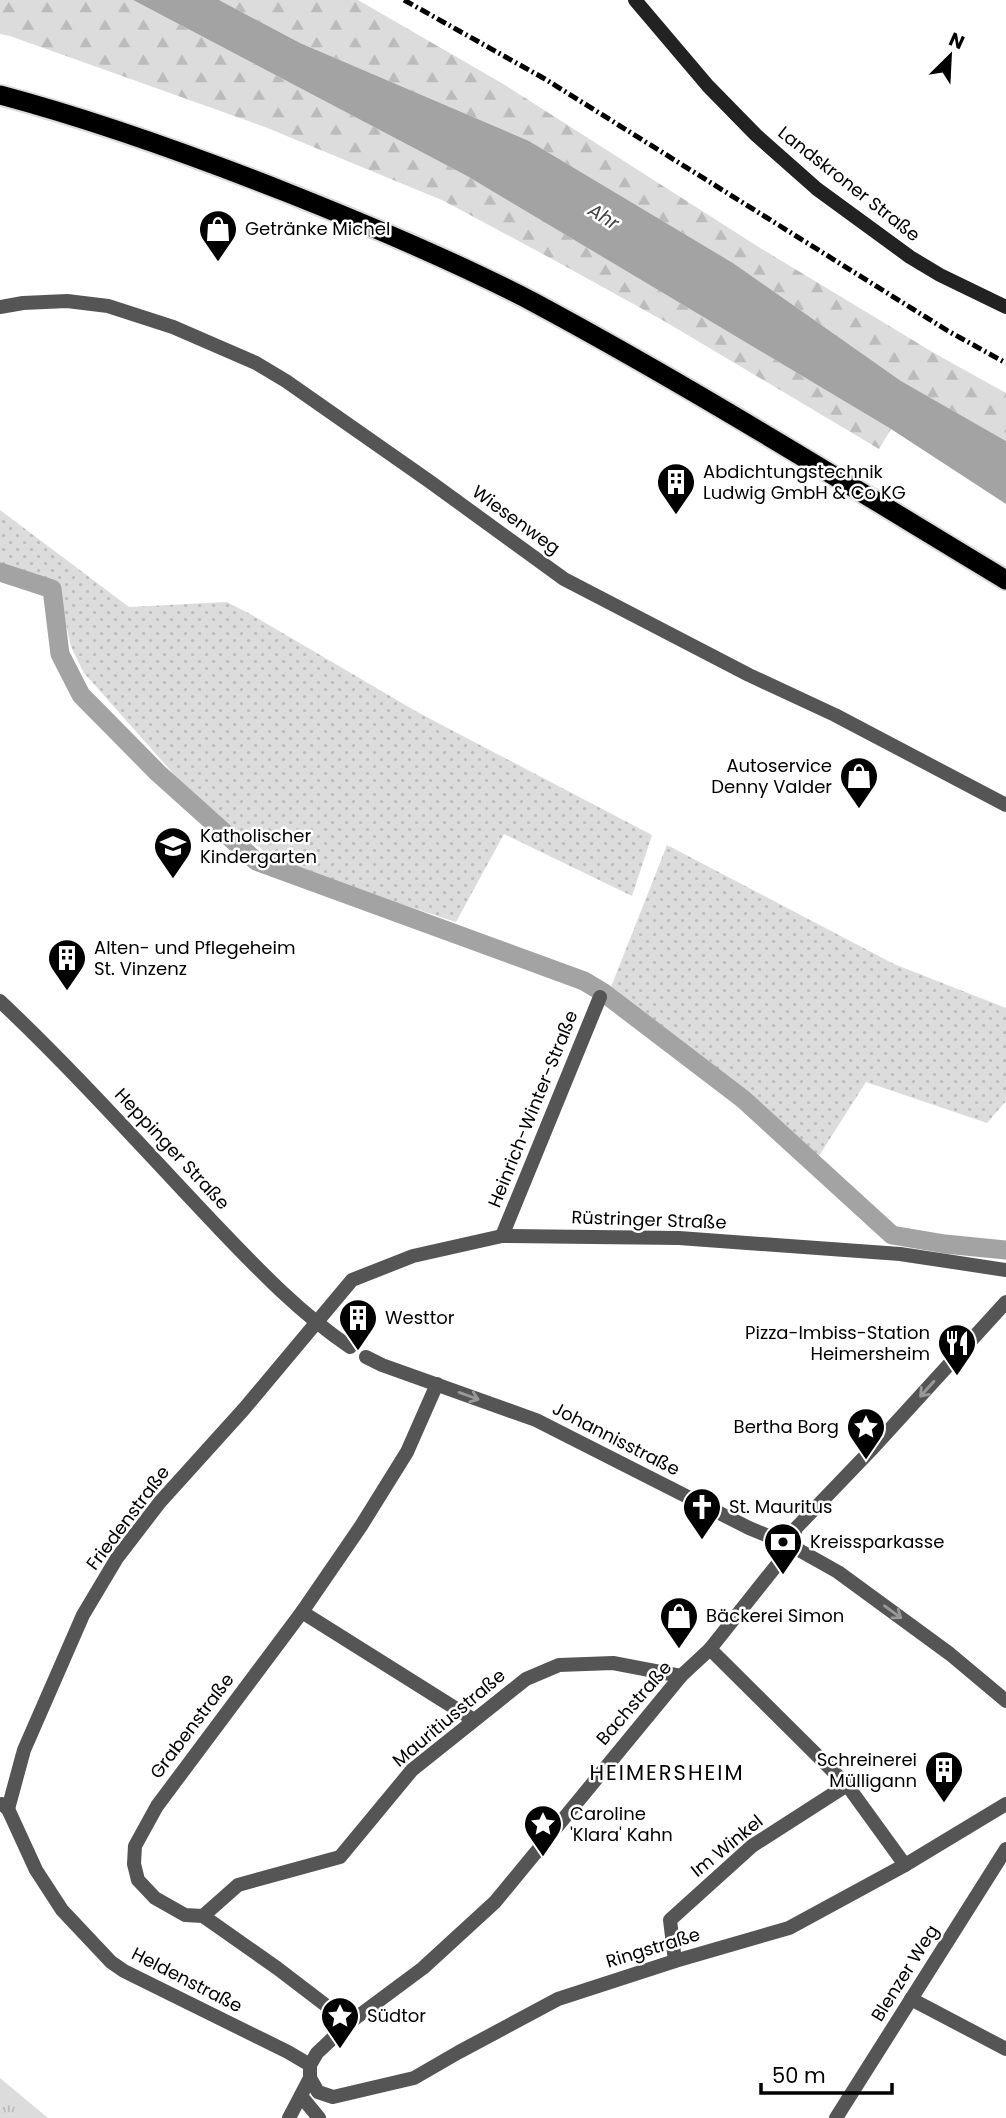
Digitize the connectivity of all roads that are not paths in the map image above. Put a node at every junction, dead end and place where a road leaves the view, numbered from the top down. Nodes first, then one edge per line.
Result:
1 (635, 0) edge
2 (0, 95) edge
3 (0, 307) edge
4 (1006, 307) edge
5 (1006, 580) edge
6 (1006, 804) edge
7 (600, 997) dead end
8 (0, 1001) edge
9 (502, 1236) junction
10 (1006, 1270) edge
11 (1006, 1302) edge
12 (317, 1323) junction
13 (350, 1347) dead end
14 (366, 1357) dead end
15 (437, 1384) junction
16 (790, 1545) junction
17 (302, 1612) junction
18 (710, 1649) junction
19 (681, 1676) junction
20 (1006, 1701) edge
21 (474, 1720) junction
22 (847, 1785) junction
23 (1006, 1804) edge
24 (4, 1806) edge
25 (1006, 1849) edge
26 (905, 1865) junction
27 (203, 1916) junction
28 (675, 1961) junction
29 (911, 1999) junction
30 (349, 2023) junction
31 (1006, 2049) edge
32 (310, 2071) junction
33 (302, 2096) junction
34 (289, 2118) edge
35 (319, 2118) edge
36 (836, 2118) edge

1 - 4 main road, Landskroner Straße
2 - 5 highway
3 - 6 street, Wiesenweg
7 - 9 street, Heinrich-Winter-Straße
8 - 12 street, Heppinger Straße
9 - 10 street, Rüstringer Straße
9 - 12 street, Rüstringer Straße
11 -> 16 street, Bachstraße
12 - 13 street
12 - 24 street, Friedenstraße
14 - 15 street, Johannisstraße
15 -> 16 street, Johannisstraße
15 - 17 street, Grabenstraße
16 - 18 street, Bachstraße
16 -> 20 street, Johannisstraße
17 - 21 street
17 - 27 street, Grabenstraße
18 - 19 street, Bachstraße
18 - 22 street
19 - 21 street, Mauritiusstraße
19 - 30 street, Bachstraße
21 - 27 street, Mauritiusstraße
22 - 26 street
22 - 28 street, Im Winkel
23 - 26 street, Ringstraße
24 - 32 street, Heldenstraße
25 - 29 street, Blenzer Weg
26 - 28 street, Ringstraße
27 - 30 street, Grabenstraße
28 - 32 street, Ringstraße
29 - 31 street
29 - 36 street, Blenzer Weg
30 - 32 street, Bachstraße
32 - 33 street, Bachstraße
33 - 34 street, Bachstraße
33 - 35 street

